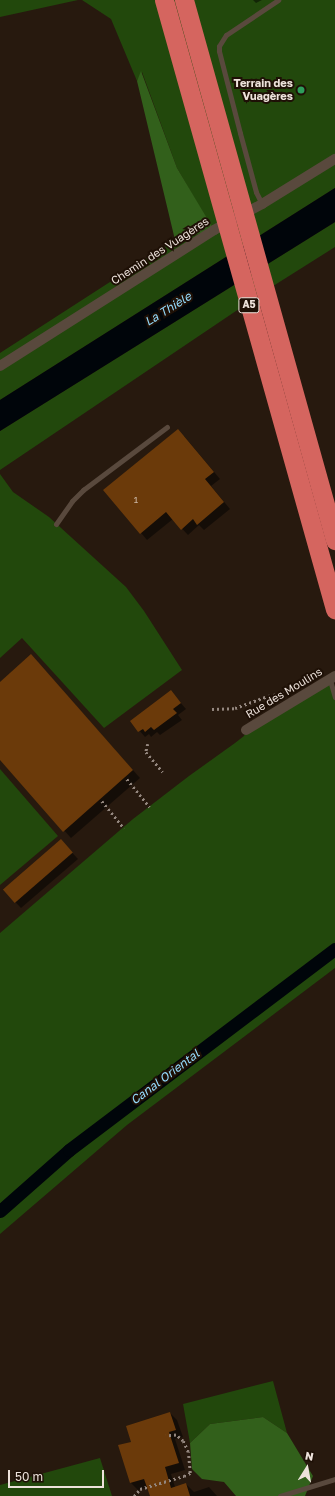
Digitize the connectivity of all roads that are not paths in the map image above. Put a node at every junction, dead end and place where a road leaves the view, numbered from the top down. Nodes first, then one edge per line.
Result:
1 (164, 0) edge
2 (184, 0) edge
3 (278, 0) edge
4 (335, 159) edge
5 (262, 204) junction
6 (0, 366) edge
7 (167, 426) dead end
8 (56, 524) dead end
9 (335, 540) edge
10 (335, 609) edge
11 (332, 678) edge
12 (335, 697) edge
13 (246, 730) dead end
14 (335, 1479) edge
15 (280, 1496) edge

1 - 10 highway, A5
2 - 9 highway, A5
3 - 5 lane
4 - 5 street, Chemin des Vuagères
5 - 6 street, Chemin des Vuagères
7 - 8 lane
11 - 12 lane
11 - 13 street, Rue des Moulins
14 - 15 lane

